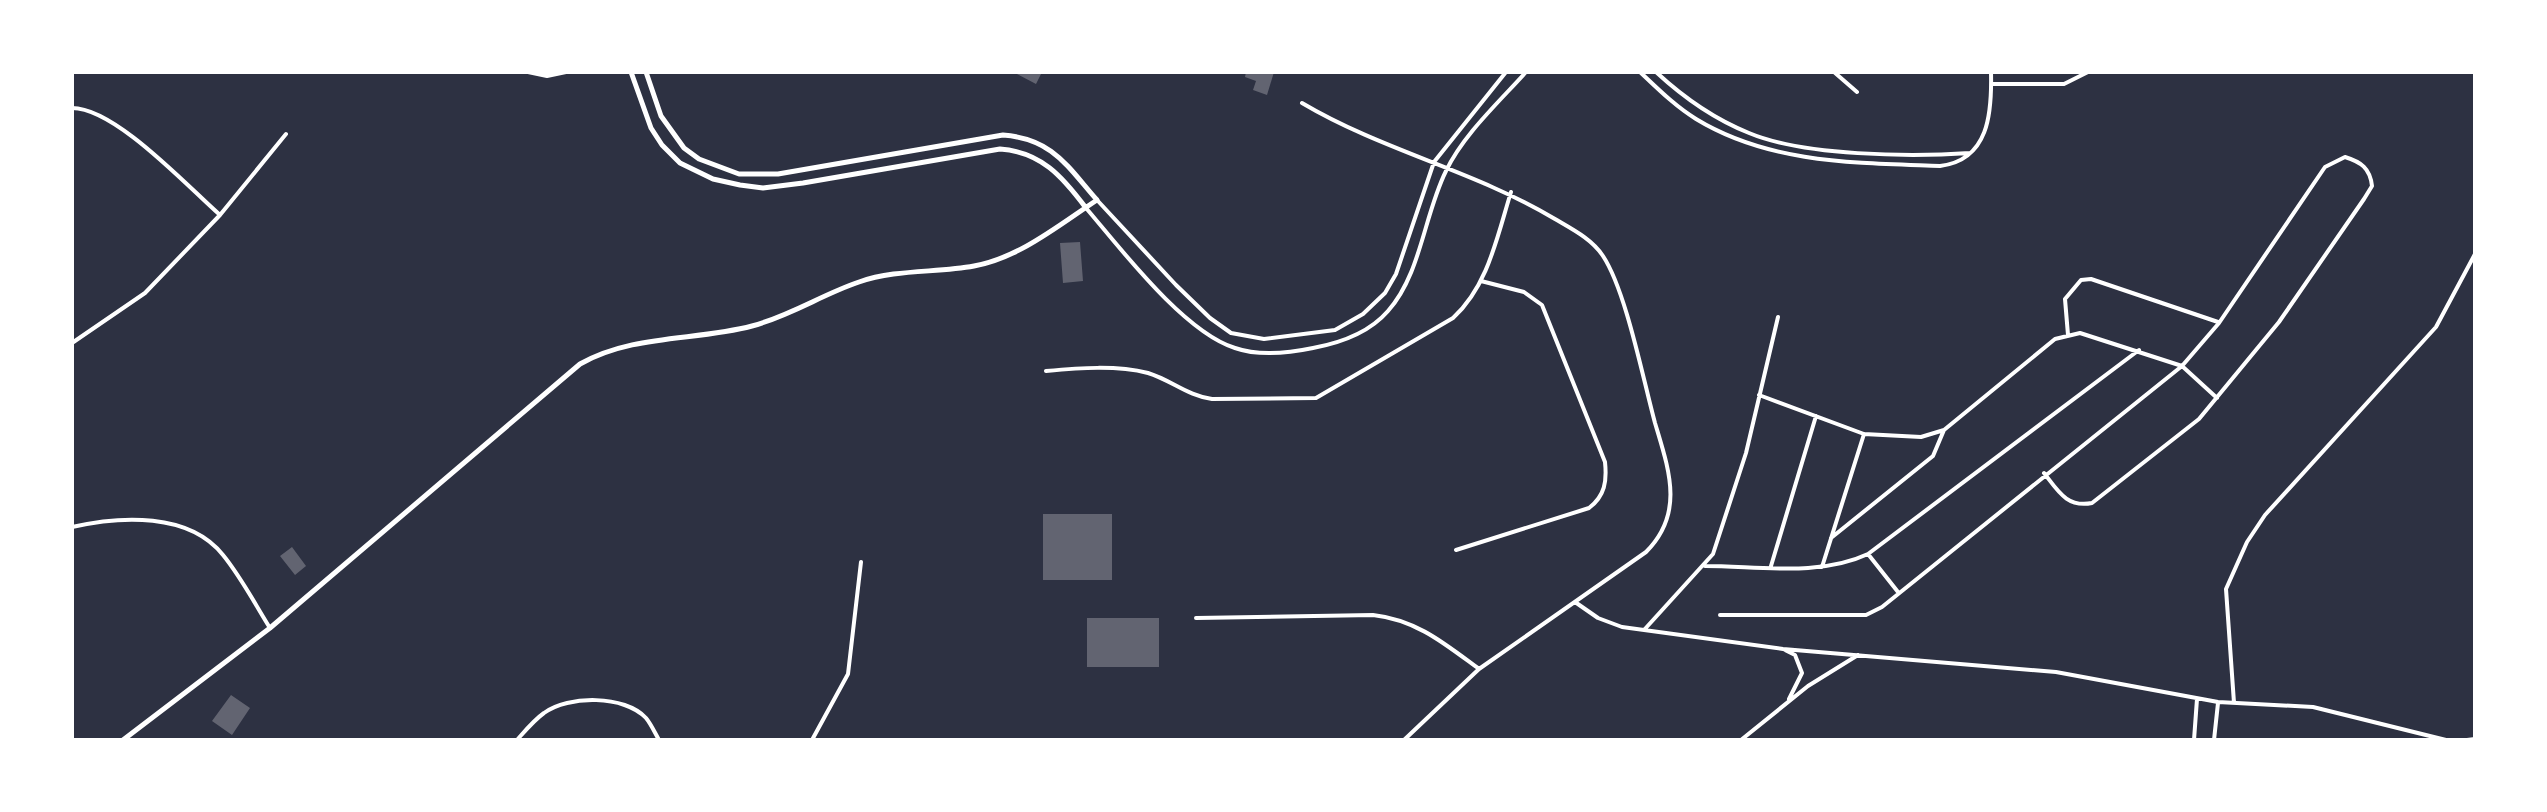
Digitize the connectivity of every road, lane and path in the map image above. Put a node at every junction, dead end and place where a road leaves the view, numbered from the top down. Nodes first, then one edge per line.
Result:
1 (528, 72) edge
2 (566, 72) edge
3 (631, 72) edge
4 (646, 72) edge
5 (1506, 72) edge
6 (1526, 72) edge
7 (1640, 72) edge
8 (1656, 72) edge
9 (1834, 72) edge
10 (1991, 72) edge
11 (2088, 72) edge
12 (1991, 84) junction
13 (1857, 92) dead end
14 (1302, 103) dead end
15 (72, 108) edge
16 (286, 134) dead end
17 (1973, 153) junction
18 (1434, 162) junction
19 (1447, 167) junction
20 (1511, 192) junction
21 (1097, 200) junction
22 (1086, 208) junction
23 (220, 215) junction
24 (2475, 254) edge
25 (1481, 281) junction
26 (1778, 317) dead end
27 (2219, 323) junction
28 (2068, 335) junction
29 (72, 343) edge
30 (2139, 350) junction
31 (2182, 366) junction
32 (1046, 371) dead end
33 (1759, 395) junction
34 (2217, 398) junction
35 (1816, 416) junction
36 (1944, 430) junction
37 (1864, 434) junction
38 (2044, 473) junction
39 (72, 527) edge
40 (1831, 538) junction
41 (1456, 550) dead end
42 (1868, 554) junction
43 (861, 562) dead end
44 (1705, 566) junction
45 (1771, 566) junction
46 (1822, 567) junction
47 (1898, 592) junction
48 (1575, 602) junction
49 (1720, 615) dead end
50 (1196, 618) dead end
51 (270, 628) junction
52 (1644, 630) junction
53 (1783, 649) junction
54 (1858, 655) junction
55 (1479, 669) junction
56 (2197, 699) junction
57 (1788, 701) junction
58 (2218, 702) junction
59 (2234, 703) junction
60 (2475, 739) edge
61 (123, 740) edge
62 (517, 740) edge
63 (659, 740) edge
64 (812, 740) edge
65 (1404, 740) edge
66 (1741, 740) edge
67 (2194, 740) edge
68 (2214, 740) edge
69 (2446, 740) edge
70 (2467, 740) edge

1 - 2 street
3 - 22 street
4 - 21 street
5 - 18 street
6 - 19 street
7 - 17 street
8 - 17 street
9 - 13 street
10 - 12 street
11 - 12 street
12 - 17 street
14 - 18 street
15 - 23 street
16 - 23 street
18 - 19 street
18 - 21 street
19 - 20 street
19 - 22 street
20 - 25 street
20 - 48 street
21 - 22 street
22 - 51 street
23 - 29 street
24 - 59 street
25 - 32 street
25 - 41 street
26 - 33 street
27 - 28 street
27 - 31 street
27 - 34 street
28 - 30 street
28 - 36 street
30 - 31 street
30 - 42 street
31 - 34 street
31 - 38 street
33 - 35 street
33 - 44 street
34 - 38 street
35 - 37 street
35 - 45 street
36 - 37 street
36 - 40 street
37 - 40 street
38 - 47 street
39 - 51 street
40 - 46 street
42 - 46 street
42 - 47 street
43 - 64 street
44 - 45 street
44 - 52 street
45 - 46 street
47 - 49 street
48 - 52 street
48 - 55 street
50 - 55 street
51 - 61 street
52 - 53 street
53 - 54 street
53 - 57 street
54 - 56 street
54 - 57 street
55 - 65 street
56 - 58 street
56 - 67 street
57 - 66 street
58 - 59 street
58 - 68 street
59 - 69 street
60 - 70 street
62 - 63 street

